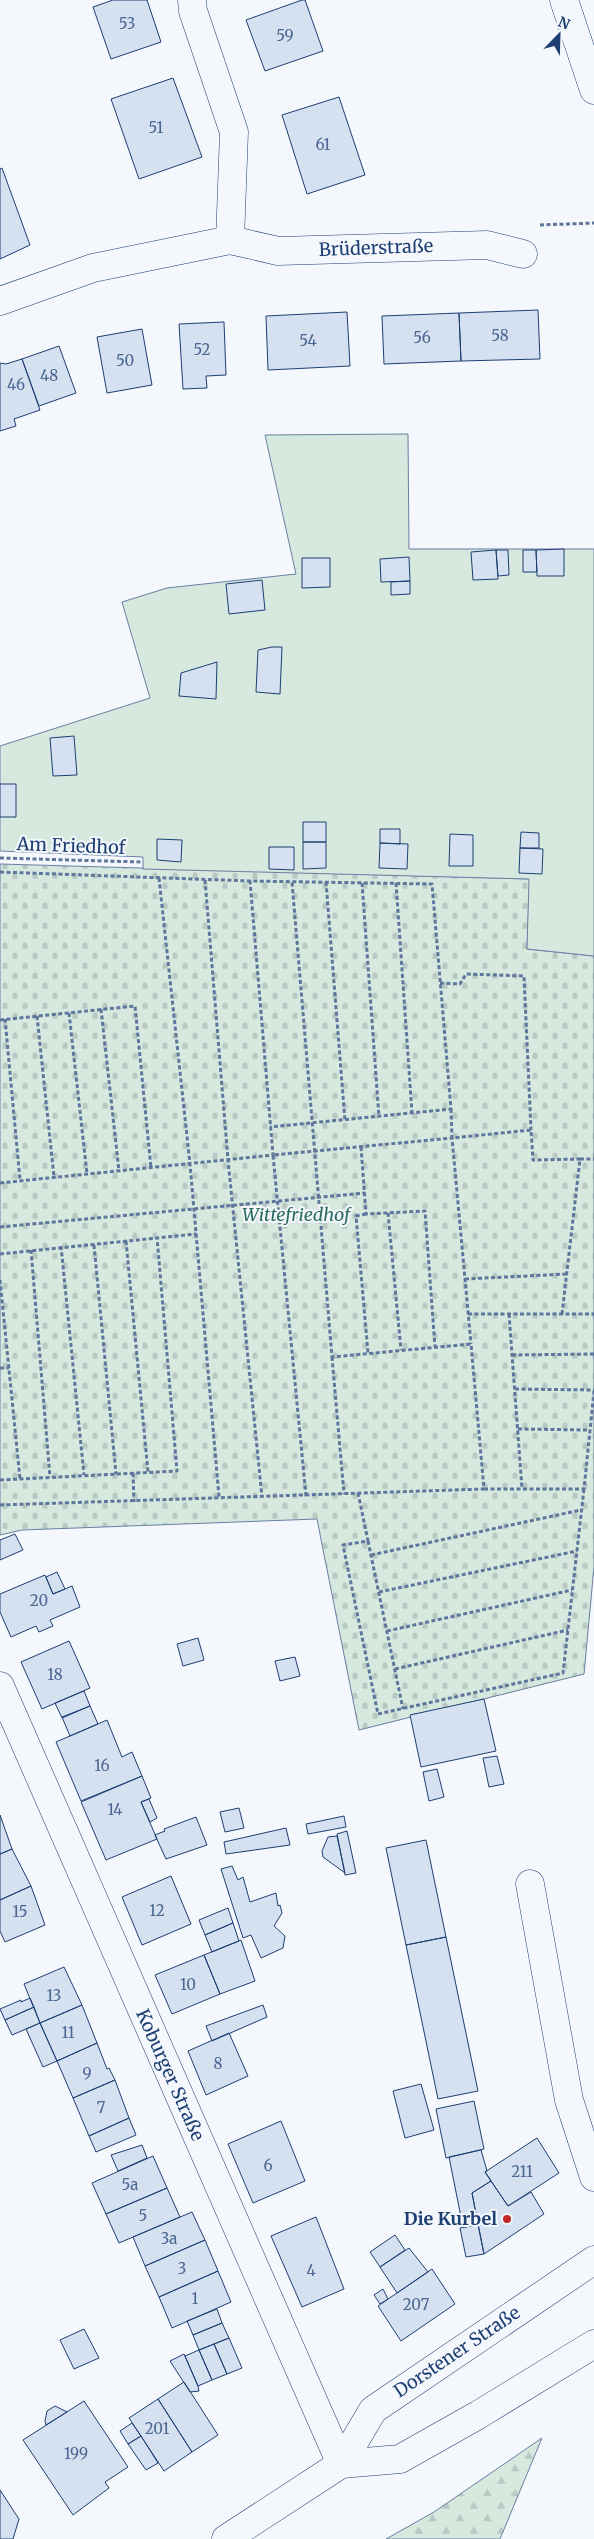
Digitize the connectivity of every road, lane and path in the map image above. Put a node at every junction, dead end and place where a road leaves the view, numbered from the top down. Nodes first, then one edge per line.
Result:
1 (192, 0) edge
2 (564, 0) edge
3 (594, 90) edge
4 (230, 240) junction
5 (523, 254) dead end
6 (0, 301) edge
7 (0, 858) edge
8 (141, 862) dead end
9 (0, 872) edge
10 (159, 878) junction
11 (205, 880) junction
12 (250, 882) junction
13 (292, 882) junction
14 (326, 882) junction
15 (362, 882) junction
16 (396, 883) junction
17 (440, 983) junction
18 (101, 1009) junction
19 (69, 1013) junction
20 (36, 1016) junction
21 (5, 1019) junction
22 (0, 1020) edge
23 (451, 1109) junction
24 (412, 1113) junction
25 (379, 1117) junction
26 (345, 1121) junction
27 (312, 1124) junction
28 (270, 1127) junction
29 (531, 1130) junction
30 (452, 1138) junction
31 (361, 1147) junction
32 (314, 1152) junction
33 (273, 1155) junction
34 (580, 1159) junction
35 (594, 1159) edge
36 (228, 1160) junction
37 (190, 1164) junction
38 (151, 1168) junction
39 (119, 1171) junction
40 (86, 1174) junction
41 (54, 1177) junction
42 (20, 1181) junction
43 (0, 1183) edge
44 (365, 1193) junction
45 (318, 1198) junction
46 (277, 1202) junction
47 (233, 1205) junction
48 (194, 1209) junction
49 (388, 1213) junction
50 (366, 1214) junction
51 (0, 1226) edge
52 (196, 1234) junction
53 (157, 1237) junction
54 (126, 1241) junction
55 (94, 1245) junction
56 (61, 1246) junction
57 (31, 1250) junction
58 (0, 1254) edge
59 (567, 1274) junction
60 (465, 1279) junction
61 (0, 1280) edge
62 (468, 1314) junction
63 (509, 1314) junction
64 (562, 1314) junction
65 (594, 1314) edge
66 (471, 1344) junction
67 (434, 1347) junction
68 (401, 1350) junction
69 (368, 1354) junction
70 (594, 1354) edge
71 (512, 1355) junction
72 (332, 1357) junction
73 (0, 1368) edge
74 (9, 1368) junction
75 (515, 1389) junction
76 (594, 1390) edge
77 (518, 1429) junction
78 (590, 1430) junction
79 (148, 1472) junction
80 (133, 1473) junction
81 (116, 1474) junction
82 (84, 1476) junction
83 (50, 1477) junction
84 (20, 1479) junction
85 (0, 1480) edge
86 (484, 1489) junction
87 (522, 1489) junction
88 (584, 1489) junction
89 (358, 1493) junction
90 (344, 1494) junction
91 (306, 1496) junction
92 (219, 1497) junction
93 (262, 1497) junction
94 (134, 1502) junction
95 (0, 1505) edge
96 (581, 1510) junction
97 (368, 1541) junction
98 (577, 1552) junction
99 (371, 1555) junction
100 (572, 1590) junction
101 (379, 1592) junction
102 (568, 1630) junction
103 (387, 1631) junction
104 (395, 1669) junction
105 (0, 1686) edge
106 (403, 1709) junction
107 (530, 1884) dead end
108 (594, 2177) edge
109 (594, 2260) edge
110 (594, 2344) edge
111 (341, 2464) junction
112 (226, 2539) edge

1 - 4 main road
2 - 3 main road
4 - 5 main road, Brüderstraße
4 - 6 main road, Brüderstraße
7 - 8 path, Am Friedhof
9 - 10 path
10 - 11 path
10 - 37 path
11 - 12 path
11 - 36 path
12 - 13 path
12 - 28 path
13 - 14 path
13 - 27 path
14 - 15 path
14 - 26 path
15 - 16 path
15 - 25 path
16 - 17 path
16 - 24 path
17 - 23 path
17 - 29 path
18 - 19 path
18 - 38 path
18 - 39 path
19 - 20 path
19 - 40 path
20 - 21 path
20 - 41 path
21 - 22 path
21 - 42 path
23 - 24 path
23 - 30 path
24 - 25 path
25 - 26 path
26 - 27 path
27 - 28 path
27 - 32 path
28 - 33 path
29 - 30 path
29 - 34 path
30 - 31 path
30 - 60 path
31 - 32 path
31 - 44 path
32 - 33 path
32 - 45 path
33 - 36 path
33 - 46 path
34 - 35 path
34 - 59 path
36 - 37 path
36 - 47 path
37 - 38 path
37 - 48 path
38 - 39 path
39 - 40 path
40 - 41 path
41 - 42 path
42 - 43 path
44 - 45 path
44 - 50 path
45 - 46 path
45 - 72 path
46 - 47 path
46 - 91 path
47 - 48 path
47 - 93 path
48 - 51 path
48 - 52 path
49 - 50 path
49 - 67 path
49 - 68 path
50 - 69 path
52 - 53 path
52 - 92 path
53 - 54 path
53 - 79 path
54 - 55 path
54 - 79 path
55 - 56 path
55 - 81 path
56 - 57 path
56 - 82 path
57 - 58 path
57 - 83 path
59 - 60 path
59 - 64 path
60 - 62 path
61 - 74 path
62 - 63 path
62 - 66 path
63 - 64 path
63 - 71 path
64 - 65 path
66 - 67 path
66 - 86 path
67 - 68 path
68 - 69 path
69 - 72 path
70 - 71 path
71 - 75 path
72 - 90 path
73 - 74 path
74 - 84 path
75 - 76 path
75 - 77 path
76 - 78 path
77 - 78 path
77 - 87 path
78 - 88 path
79 - 80 path
80 - 81 path
80 - 94 path
81 - 82 path
82 - 83 path
83 - 84 path
84 - 85 path
86 - 87 path
86 - 89 path
87 - 88 path
88 - 96 path
89 - 90 path
89 - 97 path
90 - 91 path
91 - 93 path
92 - 93 path
92 - 94 path
94 - 95 path
96 - 98 path
96 - 99 path
97 - 99 path
97 - 106 path
98 - 100 path
98 - 101 path
99 - 101 path
100 - 102 path
100 - 103 path
101 - 103 path
102 - 104 path
102 - 106 path
103 - 104 path
104 - 106 path
105 - 111 main road, Koburger Straße
107 - 108 main road
109 - 111 main road, Dorstener Straße
110 - 111 main road, Dorstener Straße
111 - 112 main road, Dorstener Straße

